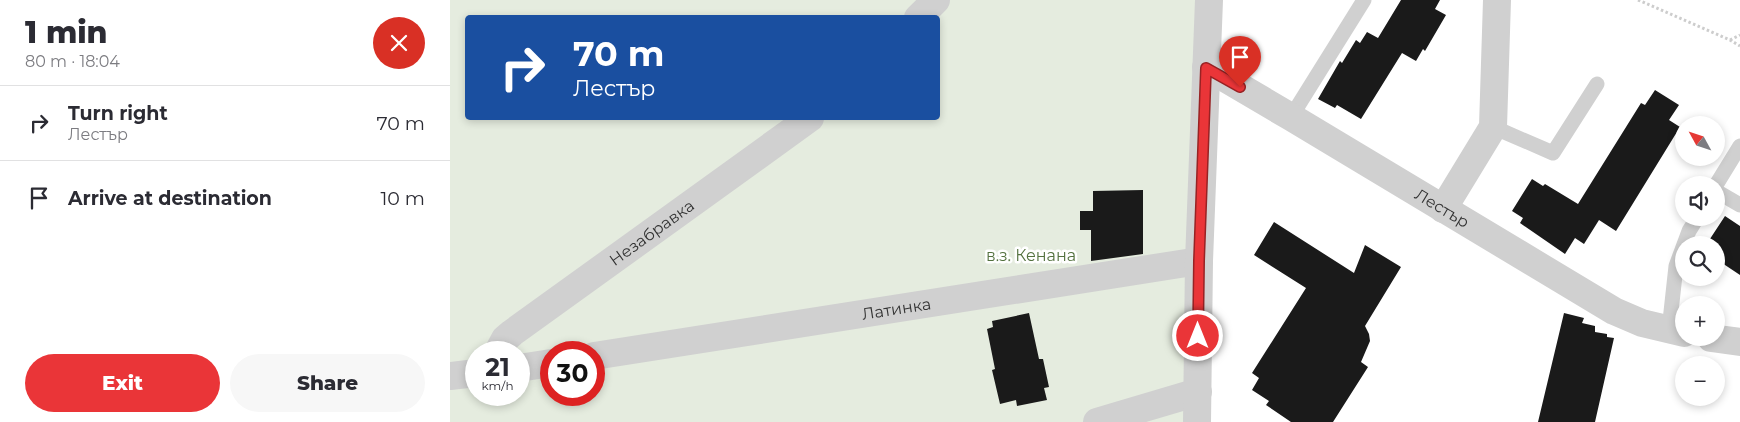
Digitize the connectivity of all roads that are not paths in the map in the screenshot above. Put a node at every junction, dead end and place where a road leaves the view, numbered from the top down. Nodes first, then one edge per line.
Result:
1 (1209, 0) edge
2 (1364, 0) edge
3 (1497, 0) edge
4 (1206, 68) junction
5 (1597, 84) dead end
6 (1291, 117) junction
7 (807, 120) edge
8 (1494, 127) junction
9 (1740, 146) edge
10 (1722, 176) edge
11 (1725, 196) edge
12 (1740, 205) edge
13 (1443, 209) junction
14 (1692, 226) edge
15 (1199, 261) junction
16 (1676, 296) edge
17 (1675, 332) edge
18 (1725, 340) edge
19 (504, 341) edge
20 (1740, 342) edge
21 (605, 354) edge
22 (465, 374) edge
23 (450, 376) edge
24 (1198, 392) junction
25 (1097, 422) edge
26 (1197, 422) edge

1 - 4 street
2 - 6 lane
3 - 8 street
4 - 6 street, Лестър
4 - 15 street
5 - 8 lane
6 - 13 street, Лестър
7 - 19 street, Незабравка
8 - 13 street
9 - 10 lane
11 - 12 lane
13 - 17 street, Лестър
14 - 16 lane
15 - 21 street, Латинка
15 - 24 street
18 - 20 street
22 - 23 street
24 - 25 street
24 - 26 street

